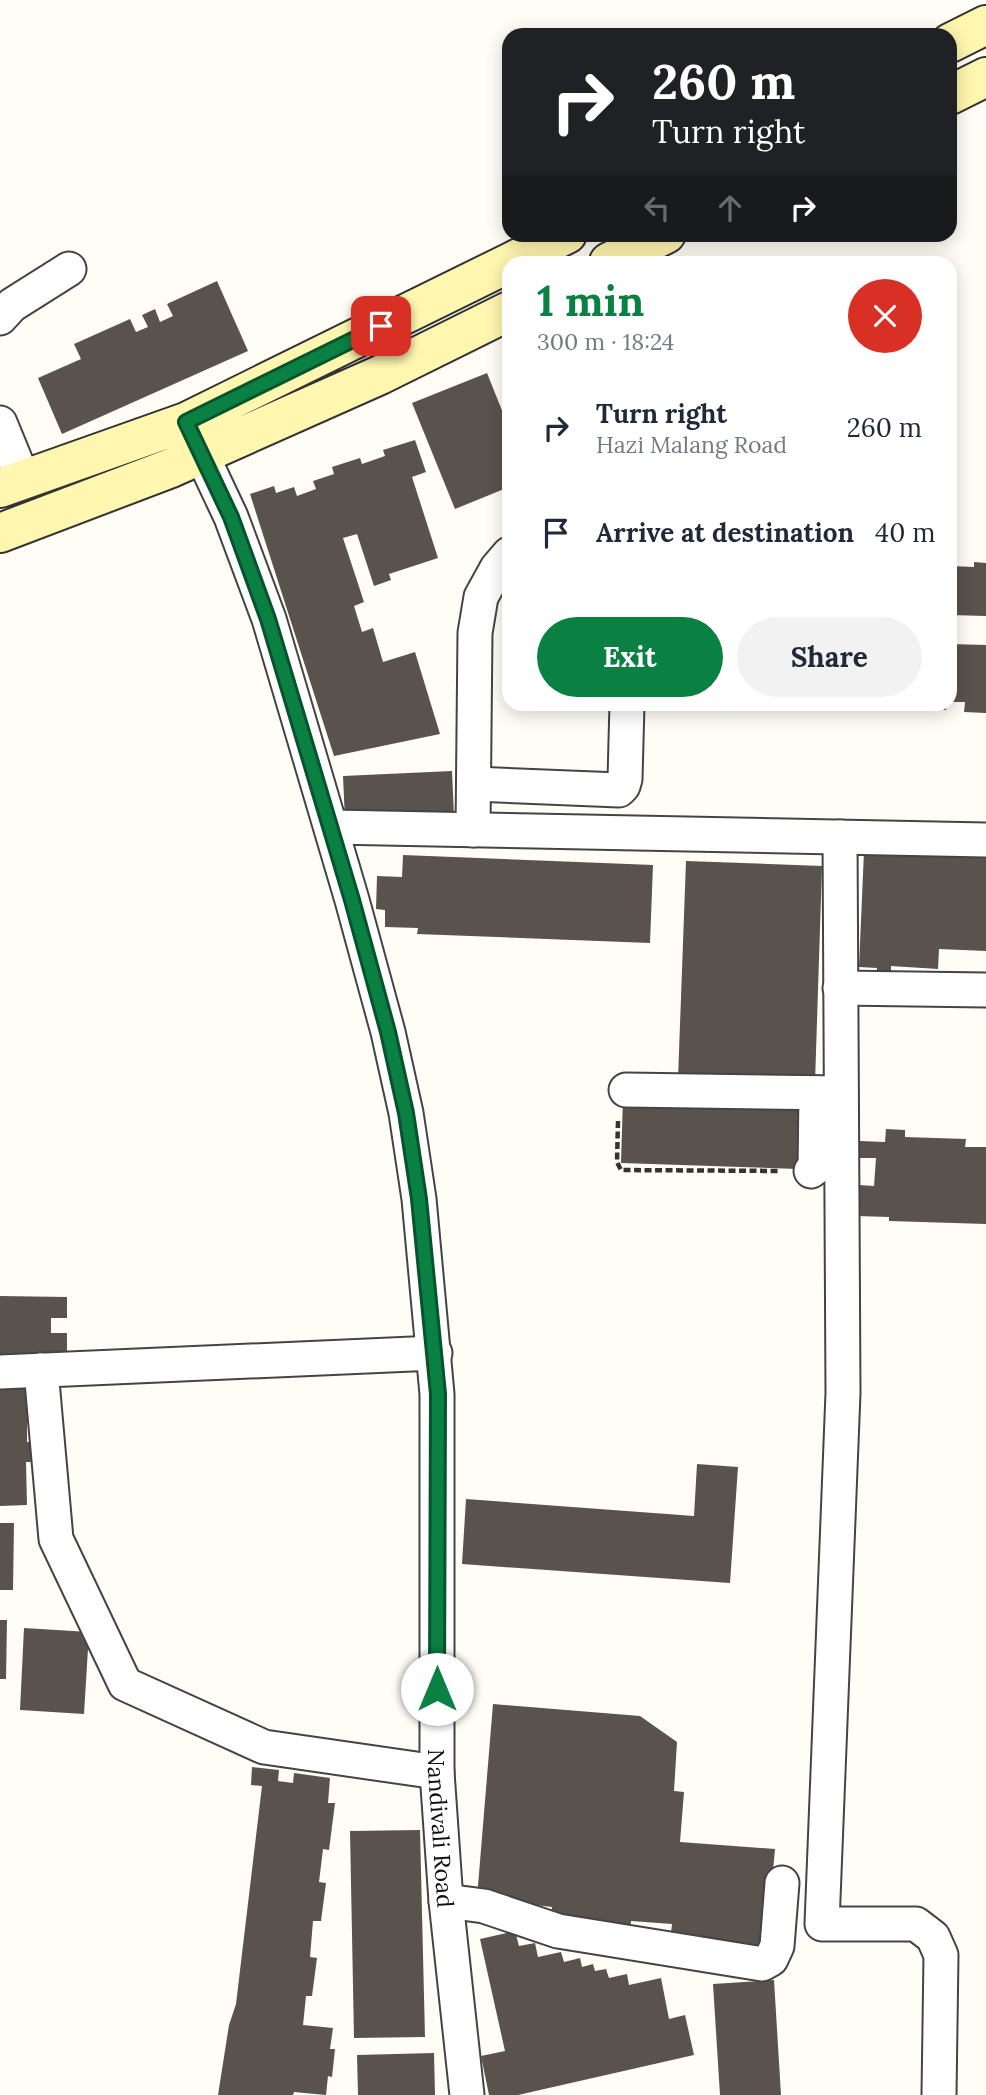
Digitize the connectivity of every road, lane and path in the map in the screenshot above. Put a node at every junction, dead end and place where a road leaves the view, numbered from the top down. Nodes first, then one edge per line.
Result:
1 (986, 25) edge
2 (957, 40) edge
3 (986, 78) edge
4 (957, 92) edge
5 (551, 242) edge
6 (650, 242) edge
7 (524, 256) edge
8 (621, 256) edge
9 (502, 267) edge
10 (69, 270) dead end
11 (502, 315) edge
12 (0, 318) edge
13 (0, 423) edge
14 (194, 438) junction
15 (12, 484) edge
16 (0, 533) edge
17 (502, 562) edge
18 (627, 711) edge
19 (474, 784) junction
20 (332, 827) junction
21 (473, 830) junction
22 (840, 837) junction
23 (986, 840) edge
24 (841, 988) junction
25 (986, 990) edge
26 (626, 1090) joint
27 (828, 1093) junction
28 (811, 1171) joint
29 (435, 1353) junction
30 (41, 1370) junction
31 (0, 1372) edge
32 (438, 1772) junction
33 (782, 1883) dead end
34 (446, 1901) junction
35 (467, 2095) edge
36 (939, 2095) edge

1 - 2 main road
3 - 4 main road
5 - 7 main road
6 - 8 main road
9 - 14 main road
10 - 12 street
11 - 14 main road
13 - 15 street
14 - 15 main road
14 - 16 main road
14 - 20 street, Nandivali Road
17 - 19 street
18 - 19 street
19 - 21 street
20 - 21 street
20 - 29 street, Nandivali Road
21 - 22 street
22 - 23 street
22 - 24 street
24 - 25 street
24 - 27 street
26 - 27 street
26 - 28 path
27 - 28 street
27 - 36 street
29 - 30 street
29 - 32 street, Nandivali Road
30 - 31 street
30 - 32 street
32 - 34 street, Nandivali Road
33 - 34 street
34 - 35 street, Nandivali Road

